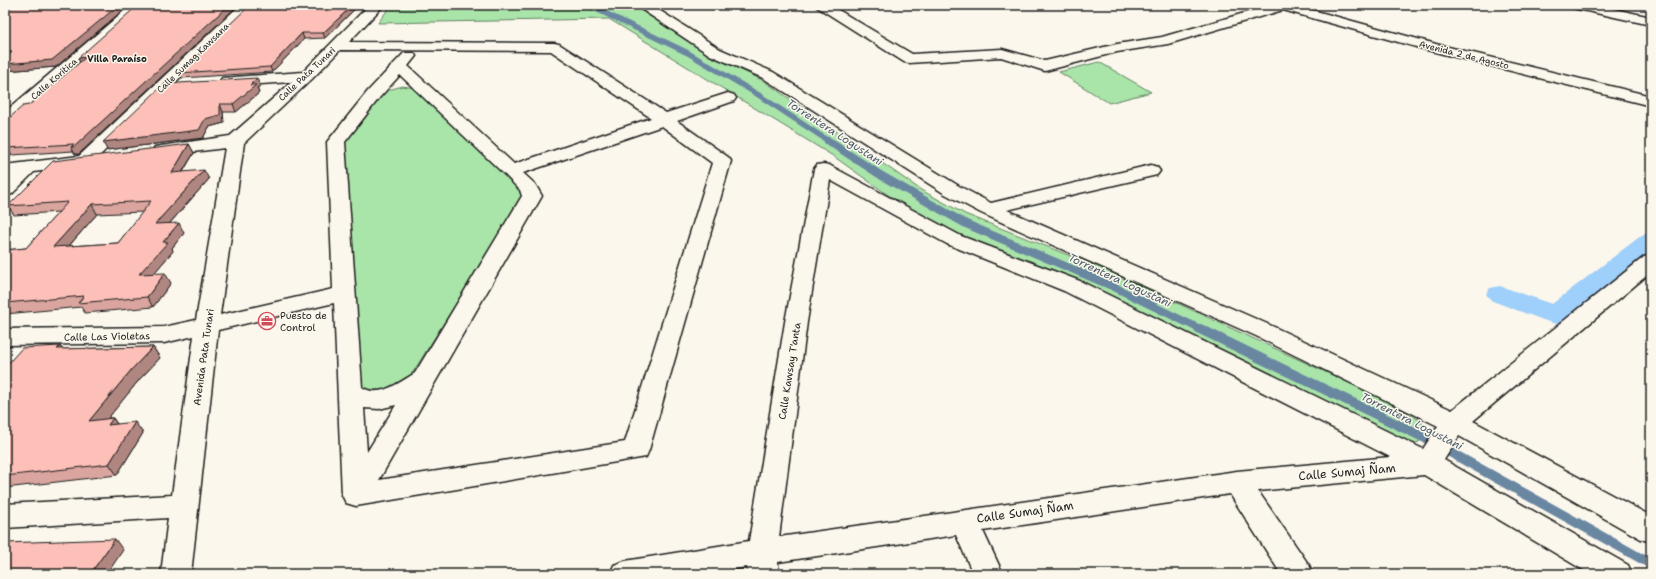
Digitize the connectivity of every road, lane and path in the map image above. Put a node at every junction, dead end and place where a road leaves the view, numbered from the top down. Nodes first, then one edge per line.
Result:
1 (139, 5) edge
2 (248, 5) edge
3 (377, 5) edge
4 (642, 5) edge
5 (821, 5) edge
6 (1578, 5) edge
7 (1282, 6) edge
8 (1651, 21) edge
9 (337, 46) junction
10 (417, 47) junction
11 (400, 66) junction
12 (306, 76) junction
13 (211, 82) edge
14 (187, 84) edge
15 (163, 86) junction
16 (728, 98) dead end
17 (1651, 101) edge
18 (664, 119) junction
19 (5, 121) edge
20 (235, 141) junction
21 (141, 153) edge
22 (109, 157) edge
23 (85, 160) junction
24 (29, 167) junction
25 (5, 170) edge
26 (511, 171) junction
27 (1151, 171) dead end
28 (5, 190) edge
29 (988, 209) junction
30 (1651, 261) edge
31 (344, 294) junction
32 (207, 326) junction
33 (5, 337) edge
34 (424, 379) junction
35 (349, 390) junction
36 (1440, 445) junction
37 (1237, 482) junction
38 (356, 495) junction
39 (183, 506) junction
40 (5, 516) edge
41 (964, 521) junction
42 (1651, 530) edge
43 (762, 563) edge
44 (176, 574) edge
45 (625, 574) edge
46 (988, 574) edge
47 (1298, 574) edge
48 (1617, 574) edge

1 - 19 street, Calle Koritica
2 - 15 street, Calle Sumag Kawsana
3 - 9 street, Calle Pata Tunari
4 - 29 street
5 - 7 street
6 - 8 street
7 - 17 street, Avenida 2 de Agosto
9 - 10 street
9 - 12 street, Calle Pata Tunari
10 - 11 street
10 - 18 street
11 - 26 street
11 - 31 street
12 - 13 street
12 - 20 street, Calle Pata Tunari
14 - 15 street
15 - 23 street, Calle Sumag Kawsana
16 - 18 street
18 - 26 street
18 - 38 street
20 - 21 street
20 - 32 street, Avenida Pata Tunari
22 - 23 street
23 - 24 street
24 - 25 street
24 - 28 street
26 - 34 street
27 - 29 street
29 - 36 street
30 - 36 street
31 - 32 street, Calle Las Violetas
31 - 35 street
32 - 33 street, Calle Las Violetas
32 - 39 street, Avenida Pata Tunari
34 - 35 street
34 - 38 street
35 - 38 street
36 - 37 street, Calle Sumaj Ñam
36 - 42 street
36 - 43 street, Calle Kawsay T'anta
36 - 48 street
37 - 41 street, Calle Sumaj Ñam
37 - 47 street
39 - 40 street
39 - 44 street, Avenida Pata Tunari
41 - 43 street, Calle Sumaj Ñam
41 - 46 street
43 - 45 street, Calle Sumaj Ñam

